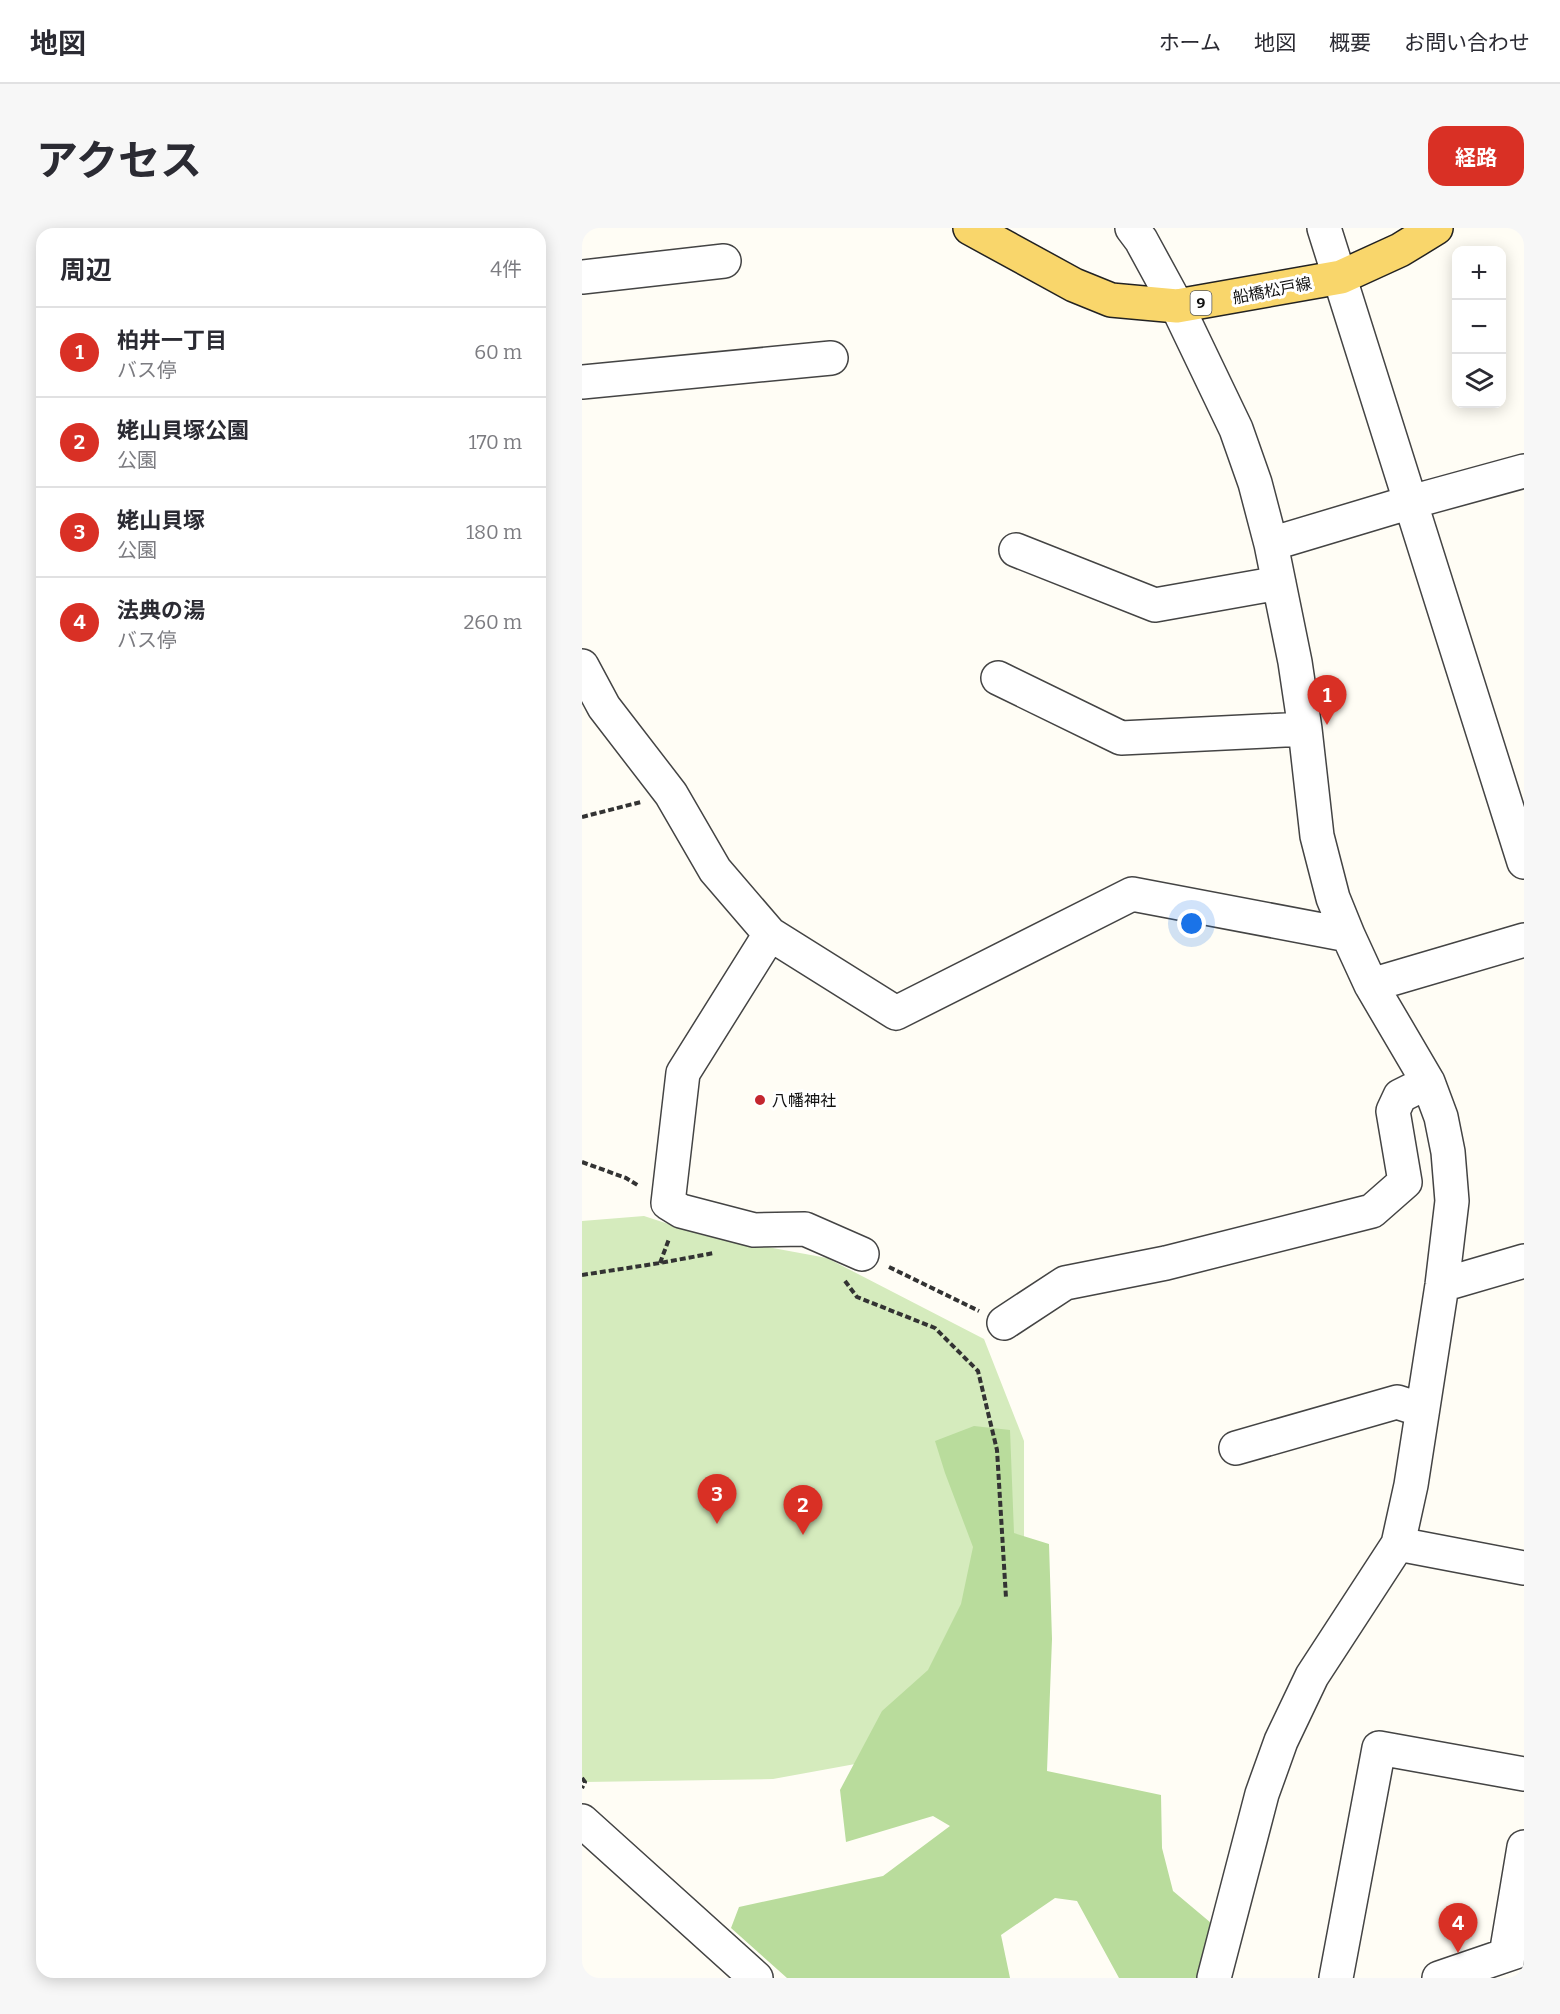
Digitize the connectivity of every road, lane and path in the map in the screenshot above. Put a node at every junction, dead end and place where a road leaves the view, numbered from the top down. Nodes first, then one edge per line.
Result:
1 (970, 228) edge
2 (1132, 228) edge
3 (1324, 228) edge
4 (1436, 228) edge
5 (724, 261) dead end
6 (582, 277) edge
7 (1341, 277) junction
8 (1178, 306) junction
9 (831, 358) dead end
10 (582, 382) edge
11 (1524, 471) edge
12 (1411, 502) junction
13 (1271, 544) junction
14 (1016, 550) dead end
15 (1279, 583) junction
16 (582, 666) edge
17 (998, 678) dead end
18 (1305, 729) junction
19 (671, 794) junction
20 (582, 816) edge
21 (1524, 862) edge
22 (770, 934) junction
23 (1348, 935) junction
24 (1524, 940) edge
25 (1371, 985) junction
26 (1428, 1082) junction
27 (582, 1162) edge
28 (668, 1203) junction
29 (716, 1252) dead end
30 (1524, 1261) edge
31 (850, 1264) junction
32 (582, 1275) edge
33 (1442, 1285) junction
34 (1004, 1323) joint
35 (1422, 1410) junction
36 (1236, 1448) dead end
37 (1398, 1544) junction
38 (1524, 1568) edge
39 (1006, 1598) dead end
40 (1524, 1774) edge
41 (582, 1778) edge
42 (582, 1788) edge
43 (582, 1821) edge
44 (1524, 1847) edge
45 (1515, 1952) edge
46 (756, 1978) edge
47 (1214, 1978) edge
48 (1336, 1978) edge
49 (1439, 1978) edge

1 - 8 main road, 船橋松戸線 / 9
2 - 8 street
3 - 7 street
4 - 7 main road, 船橋松戸線 / 9
5 - 6 street
7 - 8 main road, 船橋松戸線 / 9
7 - 12 street
8 - 13 street
9 - 10 street
11 - 12 street
12 - 13 street
12 - 21 street
13 - 15 street
14 - 15 street
15 - 18 street
16 - 19 street
17 - 18 street
18 - 23 street
19 - 20 path
19 - 22 street
22 - 23 street
22 - 28 street
23 - 25 street
24 - 25 street
25 - 26 street
26 - 33 street
26 - 34 street
27 - 28 path
28 - 31 street
29 - 32 path
30 - 33 street
31 - 34 path
31 - 39 path
33 - 35 street
35 - 36 street
35 - 37 street
37 - 38 street
37 - 47 street
40 - 48 street
41 - 42 path
43 - 46 street
44 - 45 street
45 - 49 street

